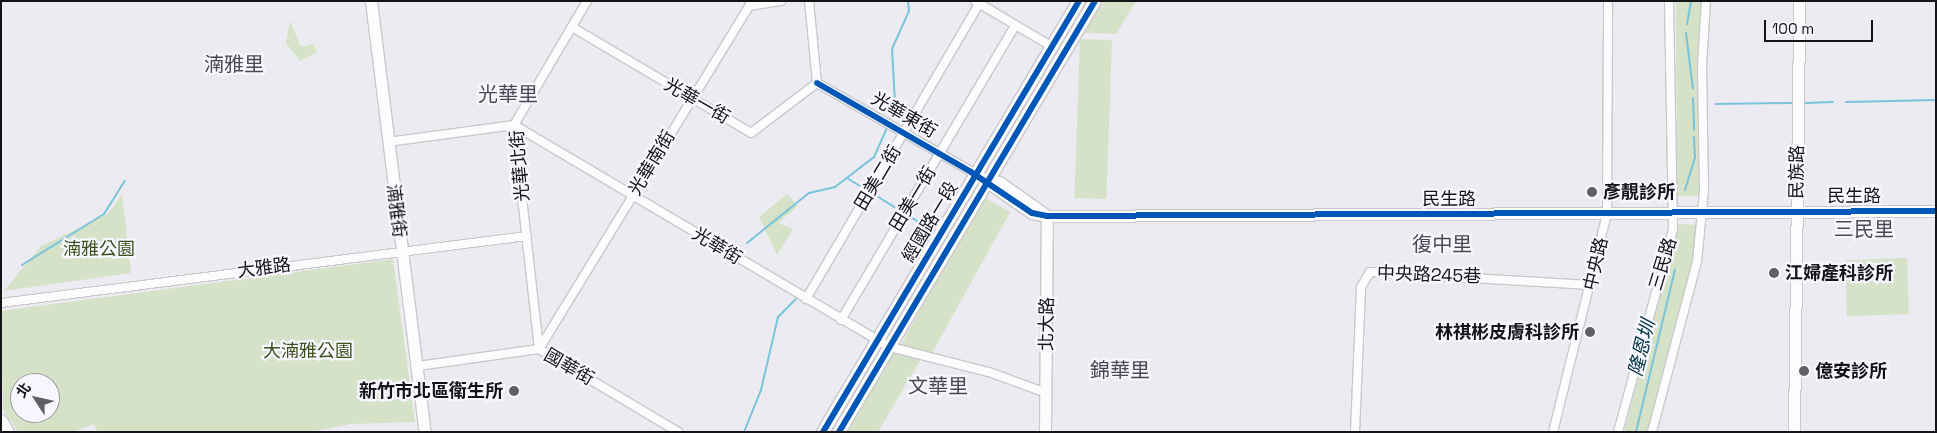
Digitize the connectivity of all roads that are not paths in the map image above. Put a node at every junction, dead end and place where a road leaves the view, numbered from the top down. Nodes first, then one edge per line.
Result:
1 (370, 1) edge
2 (587, 1) edge
3 (741, 1) edge
4 (782, 1) edge
5 (809, 1) edge
6 (1079, 1) edge
7 (1095, 1) edge
8 (1608, 1) edge
9 (1669, 1) edge
10 (1706, 1) edge
11 (1799, 1) edge
12 (977, 3) edge
13 (749, 6) junction
14 (1015, 26) junction
15 (572, 27) junction
16 (1051, 46) junction
17 (817, 83) junction
18 (690, 98) junction
19 (514, 125) junction
20 (906, 132) junction
21 (388, 142) junction
22 (940, 153) junction
23 (976, 174) junction
24 (987, 181) junction
25 (632, 196) junction
26 (1796, 211) junction
27 (1936, 211) edge
28 (1673, 212) junction
29 (1702, 212) junction
30 (1606, 213) junction
31 (1047, 216) junction
32 (527, 236) junction
33 (401, 250) junction
34 (1591, 285) junction
35 (806, 299) junction
36 (1, 303) edge
37 (841, 320) junction
38 (878, 340) junction
39 (890, 347) junction
40 (539, 349) junction
41 (418, 366) junction
42 (1046, 393) junction
43 (1, 420) edge
44 (424, 426) edge
45 (8, 432) edge
46 (678, 432) edge
47 (823, 432) edge
48 (840, 432) edge
49 (1045, 432) edge
50 (1355, 432) edge
51 (1553, 432) edge
52 (1618, 432) edge
53 (1652, 432) edge
54 (1794, 432) edge

1 - 21 street, 湳雅街
2 - 15 street, 光華北街
3 - 13 street
4 - 13 street
5 - 17 street
6 - 16 main road, 經國路一段
7 - 24 main road, 經國路一段
8 - 30 street, 中央路
9 - 28 street, 三民路
10 - 29 street, 三民路
11 - 26 street, 民族路
12 - 14 street
12 - 20 street, 田美二街
13 - 18 street, 光華南街
14 - 16 street
14 - 22 street, 田美一街
15 - 18 street, 光華一街
15 - 19 street, 光華北街
16 - 23 main road, 經國路一段
17 - 18 street, 光華一街
17 - 20 street, 光華東街
18 - 25 street, 光華南街
19 - 21 street
19 - 25 street, 光華街
19 - 32 street, 光華北街
20 - 22 street, 光華東街
20 - 35 street, 田美二街
21 - 33 street, 湳雅街
22 - 23 street, 光華東街
22 - 37 street, 田美一街
23 - 24 street
23 - 38 main road, 經國路一段
24 - 31 street
24 - 39 main road, 經國路一段
25 - 35 street, 光華街
25 - 40 street, 光華南街
26 - 27 street, 民生路
26 - 29 street, 民生路
26 - 54 street, 民族路
28 - 29 street, 民生路
28 - 30 street, 民生路
28 - 52 street, 三民路
29 - 53 street, 三民路
30 - 31 street, 民生路
30 - 34 street, 中央路
31 - 42 street, 北大路
32 - 33 street, 大雅路
32 - 40 street, 光華北街
33 - 36 street, 大雅路
33 - 41 street, 湳雅街
34 - 50 street, 中央路245巷
34 - 51 street, 中央路
35 - 37 street, 光華街
37 - 38 street, 光華街
38 - 39 street, 光華街
38 - 47 main road, 經國路一段
39 - 42 street, 光華街
39 - 48 main road, 經國路一段
40 - 41 street, 國華街
40 - 46 street, 國華街
41 - 44 street, 湳雅街
42 - 49 street, 北大路
43 - 45 street

